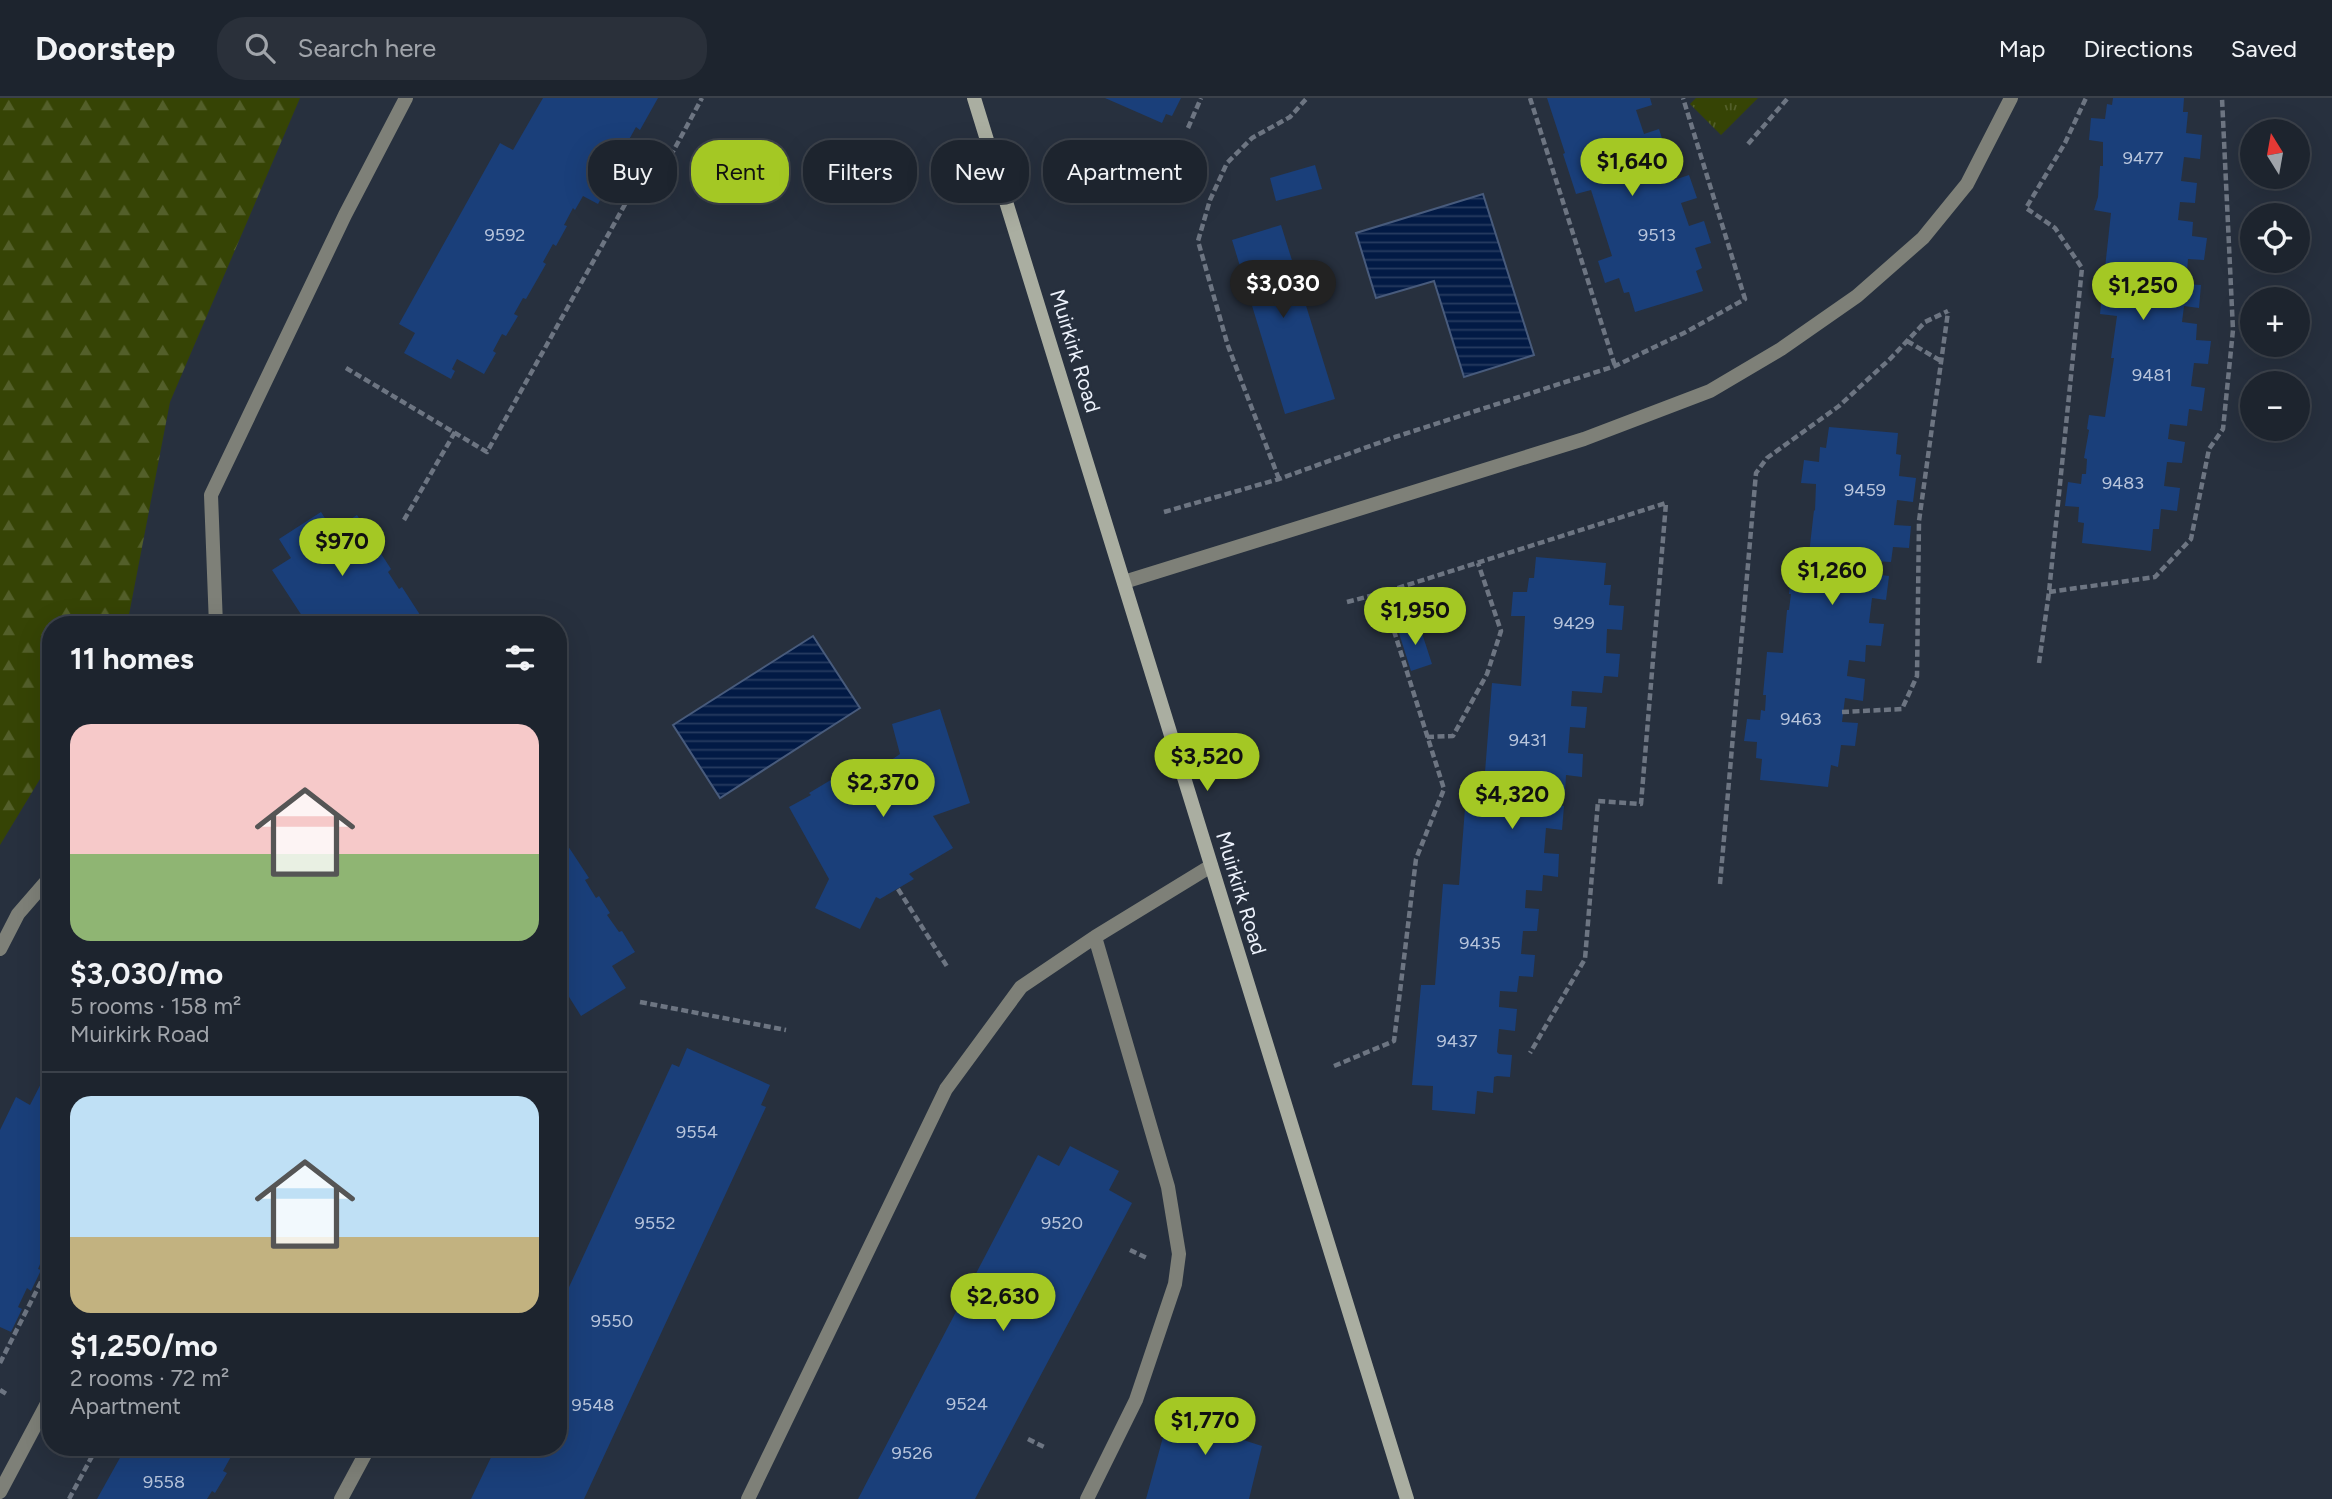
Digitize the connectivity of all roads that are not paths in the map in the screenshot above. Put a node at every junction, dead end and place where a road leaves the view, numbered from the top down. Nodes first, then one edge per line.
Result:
1 (406, 98) edge
2 (974, 98) edge
3 (2011, 98) edge
4 (1124, 582) junction
5 (216, 616) edge
6 (1211, 866) junction
7 (42, 886) edge
8 (1095, 937) junction
9 (0, 949) edge
10 (42, 1413) edge
11 (364, 1456) edge
12 (0, 1492) edge
13 (341, 1499) edge
14 (748, 1499) edge
15 (1087, 1499) edge
16 (1408, 1499) edge

1 - 5 lane
2 - 4 main road, Muirkirk Road
3 - 4 lane
4 - 6 main road, Muirkirk Road
6 - 8 lane
6 - 16 main road, Muirkirk Road
7 - 9 lane
8 - 14 lane
8 - 15 lane
10 - 12 lane
11 - 13 lane

